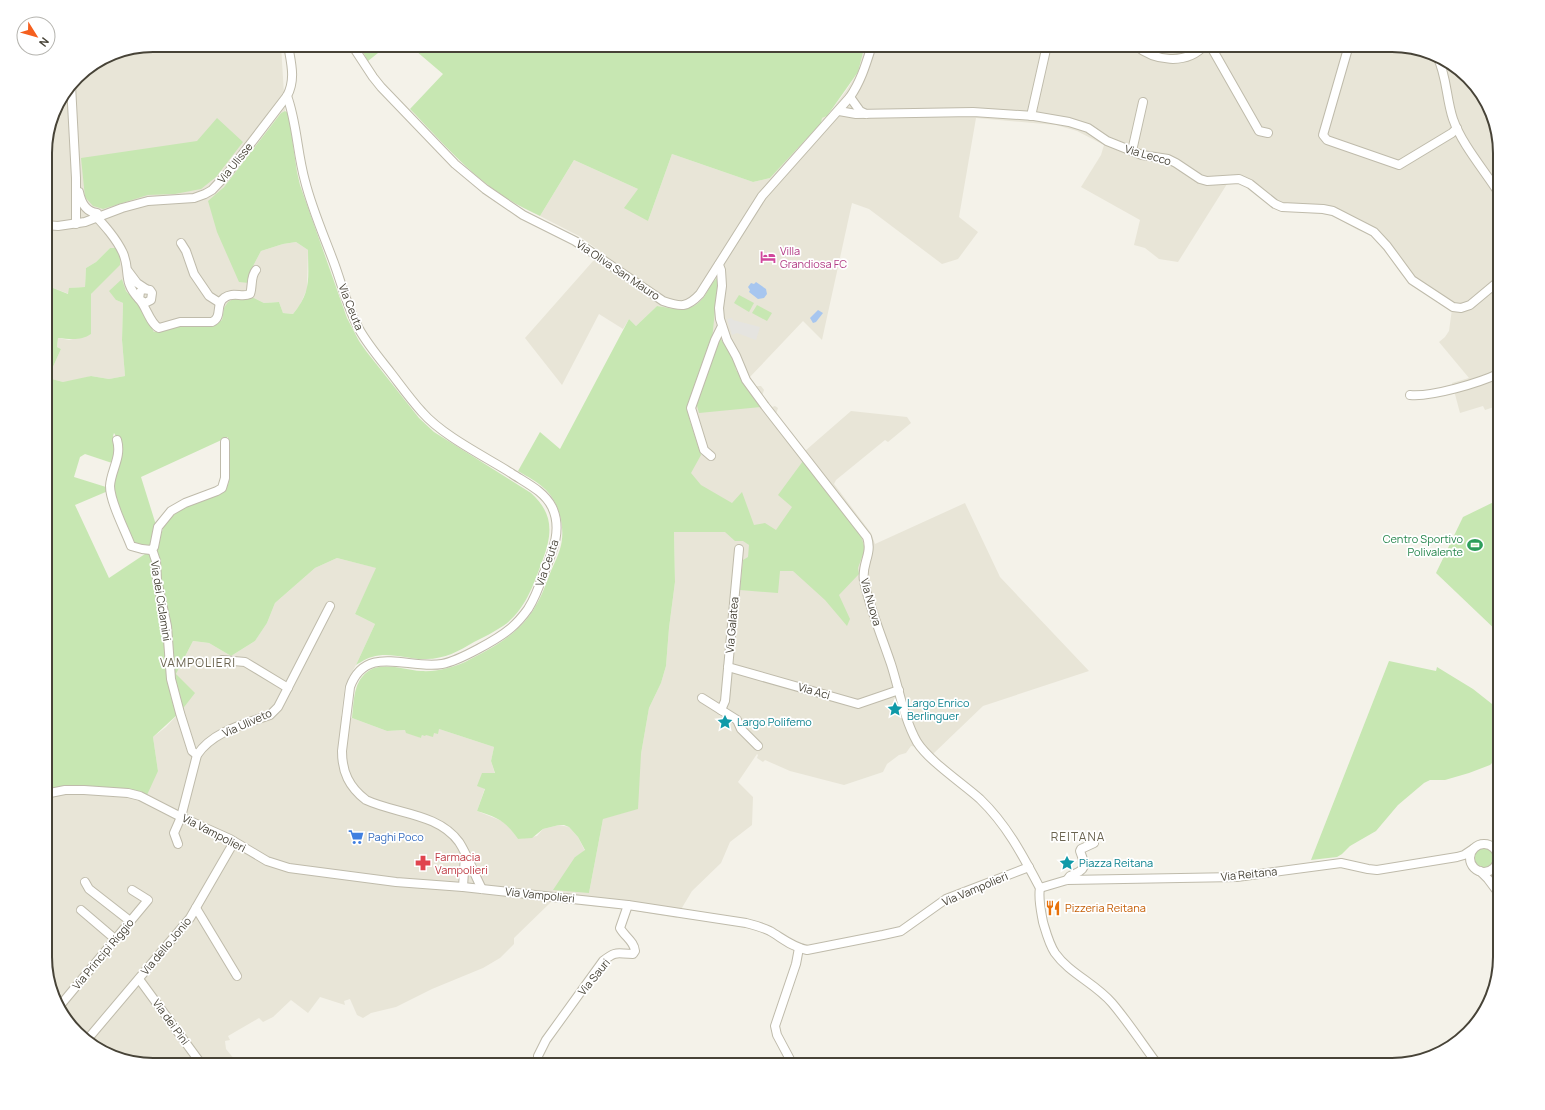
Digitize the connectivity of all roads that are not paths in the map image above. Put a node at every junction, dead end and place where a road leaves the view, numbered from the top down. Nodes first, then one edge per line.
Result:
1 (289, 52) edge
2 (357, 52) edge
3 (870, 52) edge
4 (1045, 52) edge
5 (1145, 52) edge
6 (1197, 52) edge
7 (1214, 52) edge
8 (1218, 52) edge
9 (1347, 52) edge
10 (1218, 58) junction
11 (1441, 65) edge
12 (71, 94) edge
13 (287, 96) junction
14 (850, 97) junction
15 (1143, 102) dead end
16 (839, 111) junction
17 (867, 114) junction
18 (1031, 116) junction
19 (1456, 128) junction
20 (1268, 134) dead end
21 (1132, 151) junction
22 (76, 178) junction
23 (1490, 179) junction
24 (1493, 180) edge
25 (1493, 184) edge
26 (82, 204) junction
27 (95, 215) junction
28 (80, 223) junction
29 (52, 226) edge
30 (181, 243) dead end
31 (719, 264) junction
32 (256, 270) dead end
33 (127, 271) junction
34 (1493, 286) edge
35 (146, 289) junction
36 (140, 300) junction
37 (151, 300) junction
38 (220, 303) junction
39 (151, 318) junction
40 (722, 326) junction
41 (1493, 375) edge
42 (1410, 395) dead end
43 (117, 440) dead end
44 (225, 442) dead end
45 (711, 456) dead end
46 (151, 550) junction
47 (739, 550) dead end
48 (330, 606) dead end
49 (222, 660) dead end
50 (728, 668) junction
51 (288, 688) junction
52 (899, 690) junction
53 (702, 698) dead end
54 (721, 710) junction
55 (758, 746) dead end
56 (197, 755) junction
57 (52, 793) edge
58 (181, 817) junction
59 (234, 842) junction
60 (1094, 843) dead end
61 (178, 844) dead end
62 (1493, 847) edge
63 (1473, 849) junction
64 (465, 854) junction
65 (1457, 857) junction
66 (1029, 867) junction
67 (1493, 868) edge
68 (1477, 869) junction
69 (1067, 880) junction
70 (85, 882) dead end
71 (1493, 886) edge
72 (463, 887) junction
73 (1040, 888) junction
74 (482, 889) junction
75 (132, 890) dead end
76 (628, 905) junction
77 (196, 908) junction
78 (81, 910) dead end
79 (130, 921) junction
80 (115, 939) junction
81 (799, 948) junction
82 (237, 976) dead end
83 (139, 979) junction
84 (62, 1003) edge
85 (90, 1036) edge
86 (197, 1058) edge
87 (538, 1058) edge
88 (789, 1058) edge
89 (1153, 1058) edge

1 - 13 street, Via Ulisse
2 - 31 street, Via Oliva San Mauro
3 - 14 street, Via Oliva San Mauro
4 - 18 street
5 - 6 street
7 - 10 street
8 - 10 street
9 - 19 street
10 - 20 street
11 - 19 street
12 - 22 street
13 - 27 street, Via Ulisse
13 - 64 street, Via Ceuta
14 - 16 street, Via Oliva San Mauro
14 - 17 street
15 - 21 street
16 - 17 street, Via Lecco
16 - 31 street, Via Oliva San Mauro
17 - 18 street, Via Lecco
18 - 21 street, Via Lecco
19 - 23 street
21 - 34 street, Via Lecco
22 - 26 street
22 - 28 street
23 - 24 street
23 - 25 street
26 - 27 street
26 - 28 street
27 - 28 street, Via Ulisse
27 - 33 street
28 - 29 street, Via Ulisse
30 - 38 street
31 - 40 street, Via Nuova
32 - 38 street
33 - 35 street
33 - 36 street
35 - 36 street
35 - 37 street
36 - 37 street
36 - 39 street
37 - 39 street
38 - 39 street
40 - 45 street
40 - 52 street, Via Nuova
41 - 42 street
43 - 46 street, Via dei Ciclamini
44 - 46 street
46 - 56 street, Via dei Ciclamini
47 - 50 street, Via Galatea
48 - 51 street, Via Uliveto
49 - 51 street
50 - 52 street, Via Aci
50 - 54 street, Via Galatea
51 - 56 street, Via Uliveto
52 - 66 street, Via Nuova
53 - 54 street
54 - 55 street
56 - 58 street, Via Uliveto
57 - 58 street, Via Vampolieri
58 - 59 street, Via Vampolieri
58 - 61 street, Via Uliveto
59 - 72 street, Via Vampolieri
59 - 77 street, Via dello Jonio
60 - 69 street
62 - 63 street
63 - 65 street, Via Reitana
63 - 68 street
64 - 72 street
64 - 74 street, Via Ceuta
65 - 68 street
65 - 69 street, Via Reitana
66 - 73 street, Via Nuova
66 - 81 street, Via Vampolieri
67 - 68 street
68 - 71 street
69 - 73 street, Via Reitana
70 - 79 street
72 - 74 street, Via Vampolieri
73 - 89 street
74 - 76 street, Via Vampolieri
75 - 79 street, Via Principi Riggio
76 - 81 street, Via Vampolieri
76 - 87 street, Via Sauri
77 - 82 street
77 - 83 street, Via dello Jonio
78 - 80 street
79 - 80 street, Via Principi Riggio
80 - 84 street, Via Principi Riggio
81 - 88 street
83 - 85 street, Via dello Jonio
83 - 86 street, Via dei Pini

